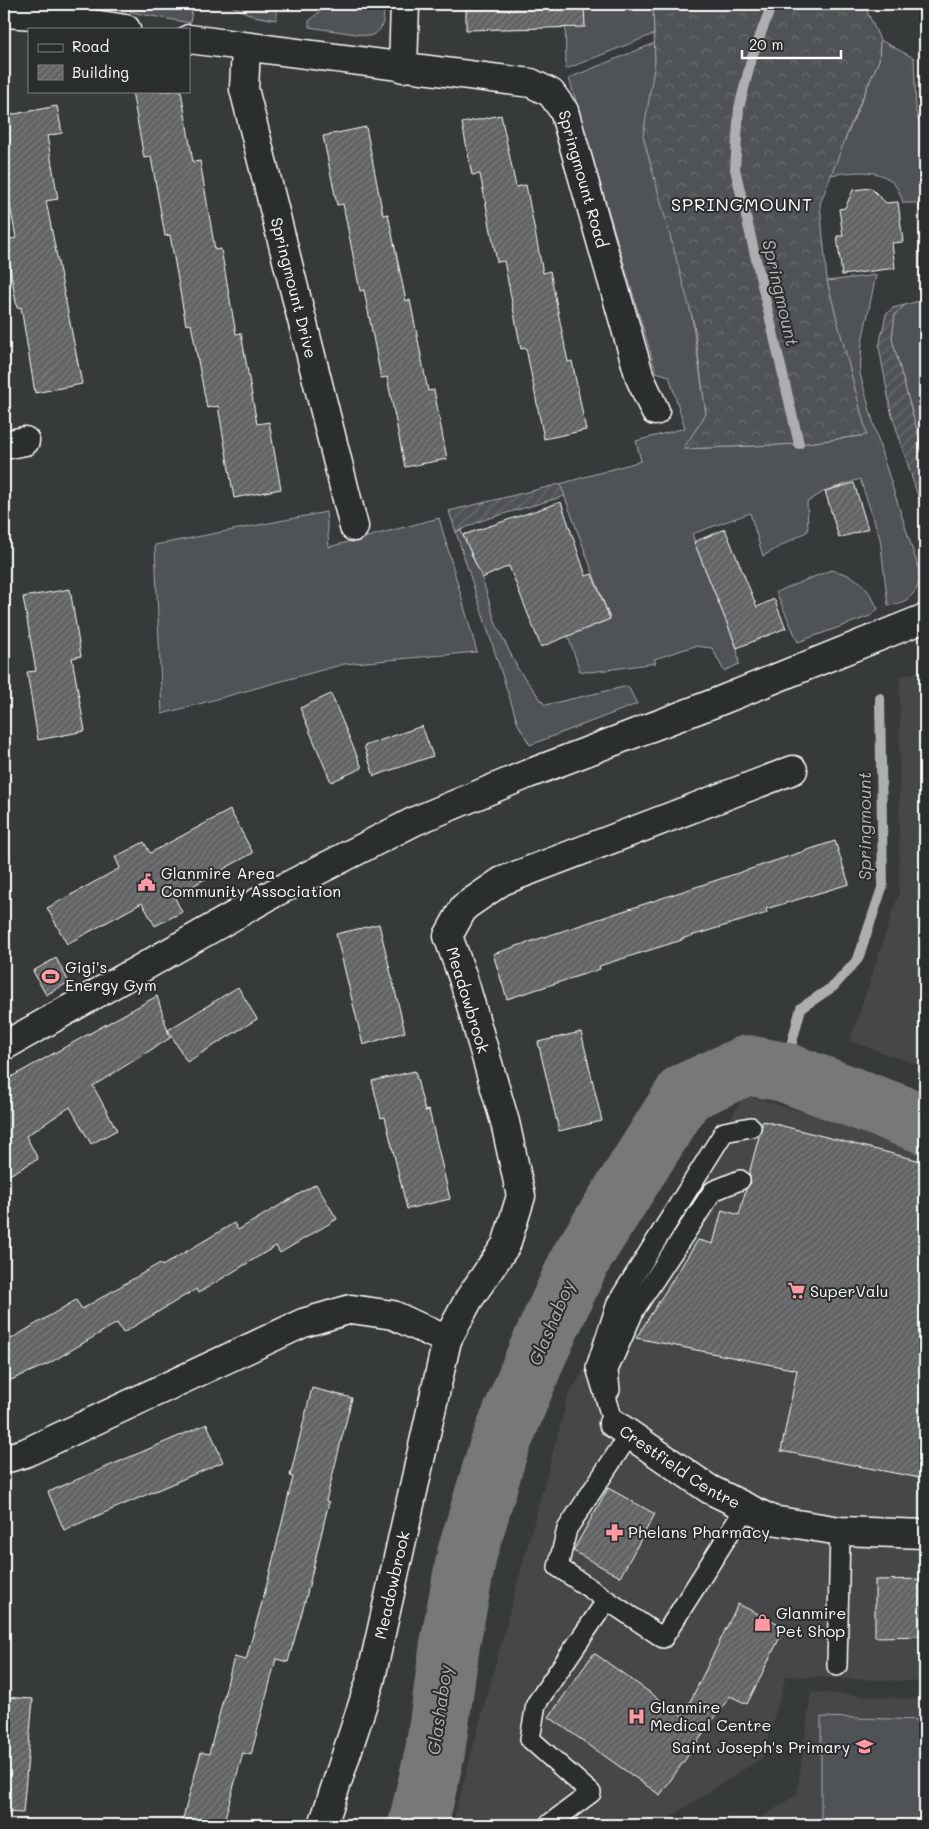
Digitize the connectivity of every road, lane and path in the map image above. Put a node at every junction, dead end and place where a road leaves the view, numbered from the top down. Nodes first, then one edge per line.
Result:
1 (405, 4) edge
2 (4, 13) edge
3 (119, 28) edge
4 (190, 39) edge
5 (246, 48) junction
6 (403, 68) junction
7 (655, 411) dead end
8 (354, 527) dead end
9 (925, 618) edge
10 (793, 770) dead end
11 (4, 1046) edge
12 (751, 1127) dead end
13 (740, 1180) dead end
14 (447, 1340) junction
15 (621, 1429) junction
16 (4, 1459) edge
17 (746, 1507) junction
18 (840, 1531) junction
19 (925, 1534) edge
20 (607, 1600) junction
21 (837, 1666) dead end
22 (323, 1825) edge
23 (548, 1825) edge

1 - 6 street
2 - 3 street
4 - 5 street, Springmount Road
5 - 6 street, Springmount Road
5 - 8 street, Springmount Drive
6 - 7 street, Springmount Road
9 - 11 street
10 - 14 street, Meadowbrook
12 - 15 lane
13 - 15 lane
14 - 16 street
14 - 22 street, Meadowbrook
15 - 17 street, Crestfield Centre
15 - 20 lane
17 - 18 street, Crestfield Centre
17 - 20 lane
18 - 19 street, Crestfield Centre
18 - 21 lane
20 - 23 lane

